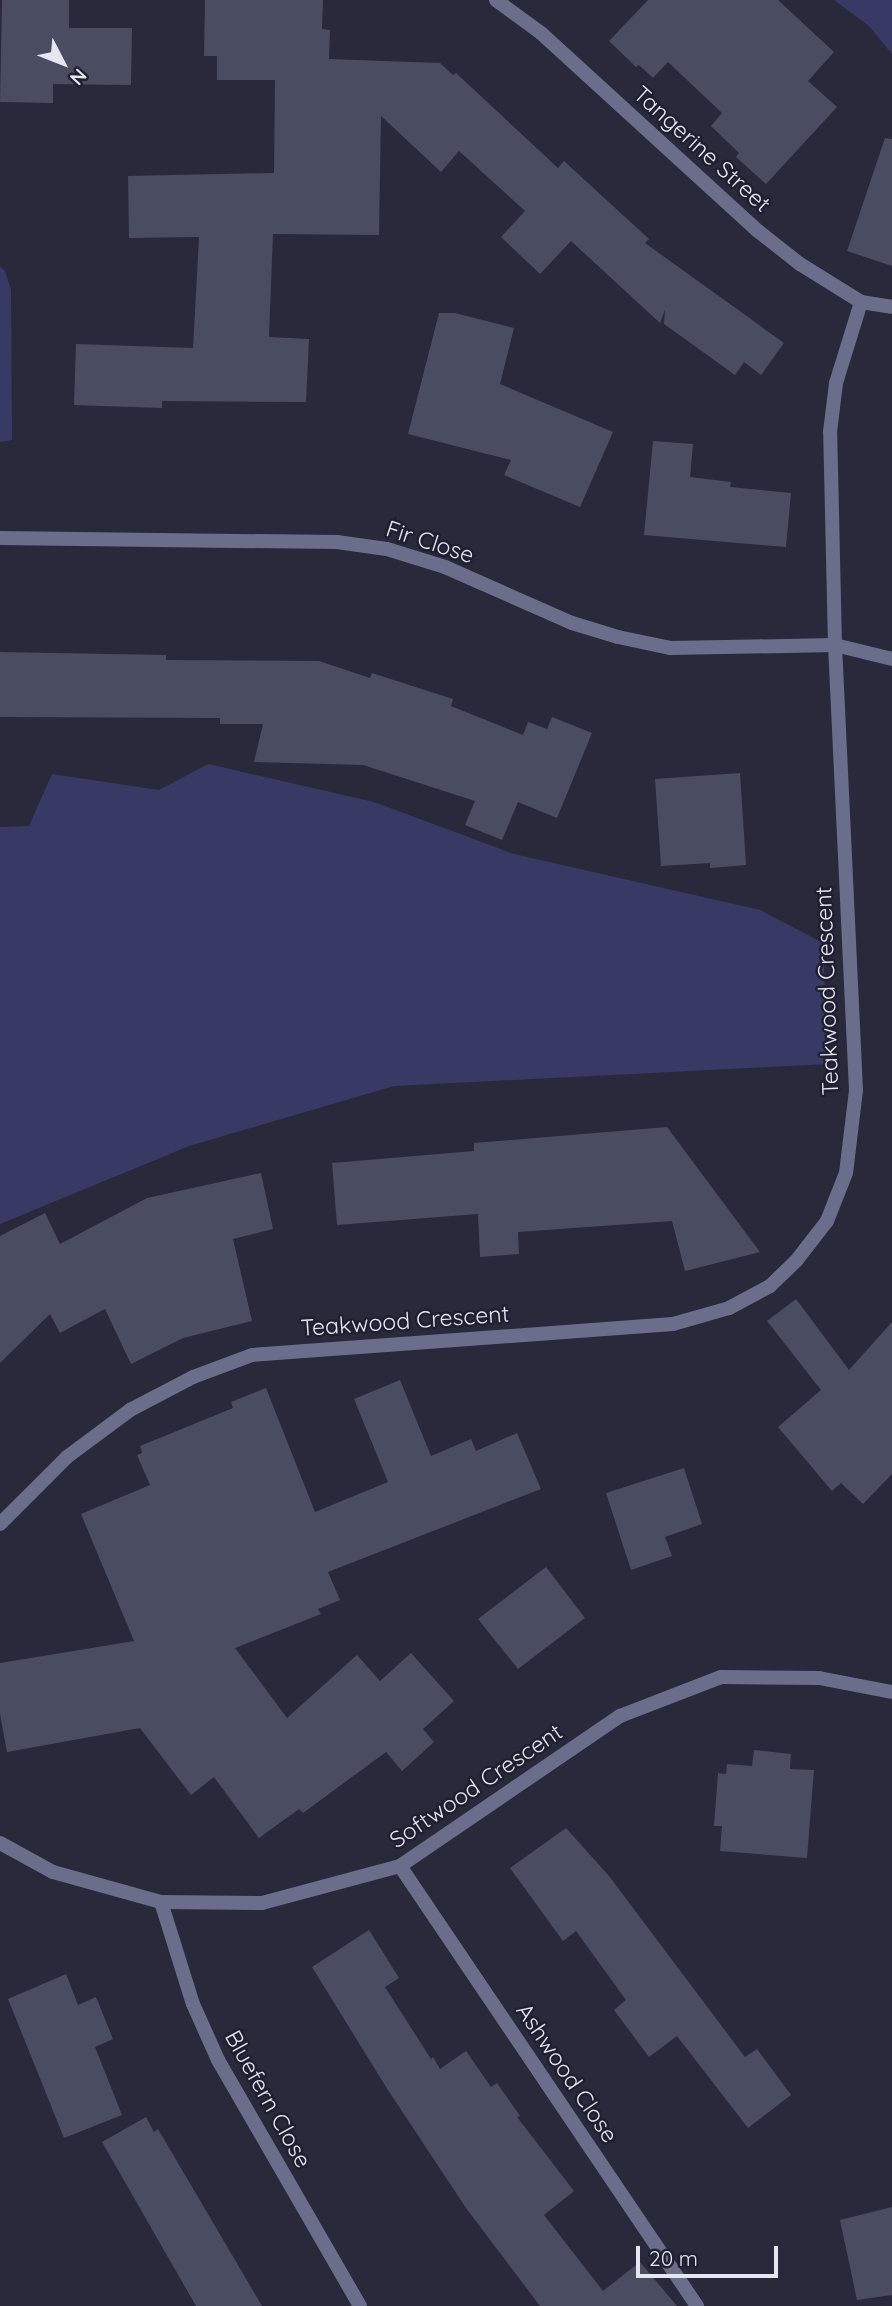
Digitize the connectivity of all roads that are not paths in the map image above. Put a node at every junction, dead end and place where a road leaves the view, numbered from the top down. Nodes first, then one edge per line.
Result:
1 (496, 0) edge
2 (861, 302) junction
3 (892, 307) edge
4 (0, 538) edge
5 (835, 645) junction
6 (892, 659) edge
7 (0, 1524) edge
8 (892, 1692) edge
9 (0, 1843) edge
10 (400, 1866) junction
11 (161, 1902) junction
12 (360, 2306) edge
13 (697, 2306) edge

1 - 2 street, Tangerine Street
2 - 3 street, Tangerine Street
2 - 5 street, Teakwood Crescent
4 - 5 street, Fir Close
5 - 6 street, Fir Close
5 - 7 street, Teakwood Crescent
8 - 10 street, Softwood Crescent
9 - 11 street, Softwood Crescent
10 - 11 street, Softwood Crescent
10 - 13 street, Ashwood Close
11 - 12 street, Bluefern Close

